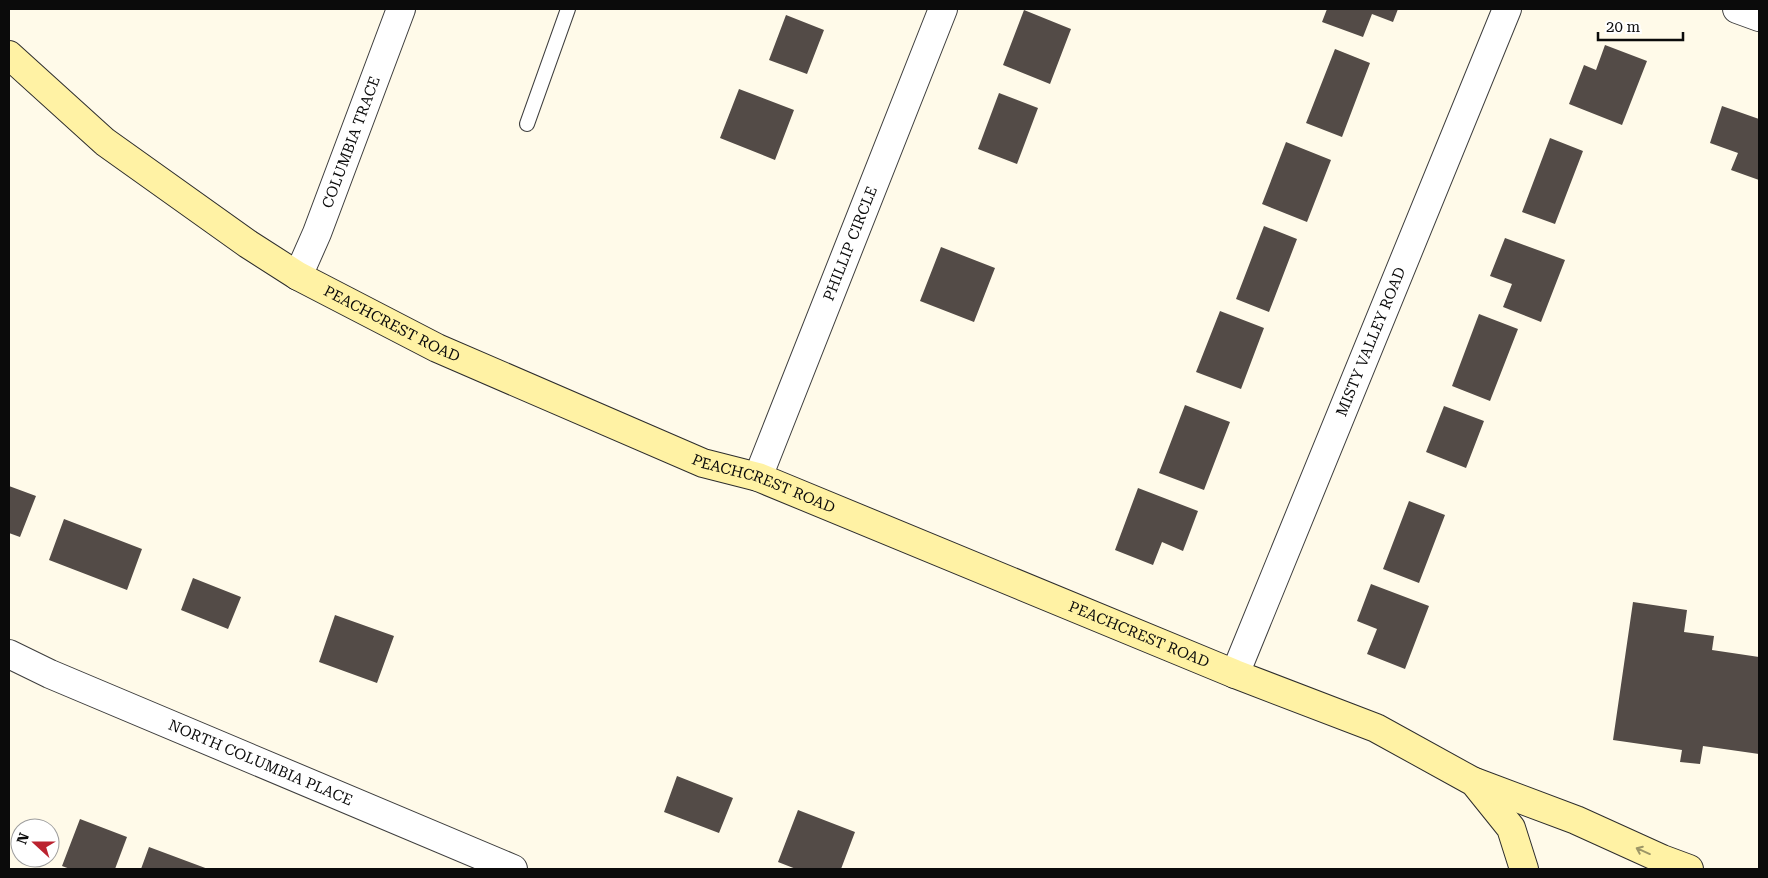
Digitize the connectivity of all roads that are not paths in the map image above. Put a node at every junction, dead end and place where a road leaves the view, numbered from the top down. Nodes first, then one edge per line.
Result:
1 (401, 9) edge
2 (568, 9) edge
3 (943, 9) edge
4 (1507, 9) edge
5 (1737, 9) edge
6 (1759, 17) edge
7 (9, 55) edge
8 (527, 124) dead end
9 (298, 276) junction
10 (758, 476) junction
11 (9, 654) edge
12 (1235, 674) junction
13 (1474, 782) junction
14 (513, 869) edge
15 (1524, 869) edge
16 (1689, 869) edge

1 - 9 street, COLUMBIA TRACE
2 - 8 lane
3 - 10 street, PHILLIP CIRCLE
4 - 12 street, MISTY VALLEY ROAD
5 - 6 street
7 - 9 street, PEACHCREST ROAD
9 - 10 street, PEACHCREST ROAD
10 - 12 street, PEACHCREST ROAD
11 - 14 street, NORTH COLUMBIA PLACE
12 - 13 street, PEACHCREST ROAD
13 - 15 street, PEACHCREST ROAD
16 -> 13 street

